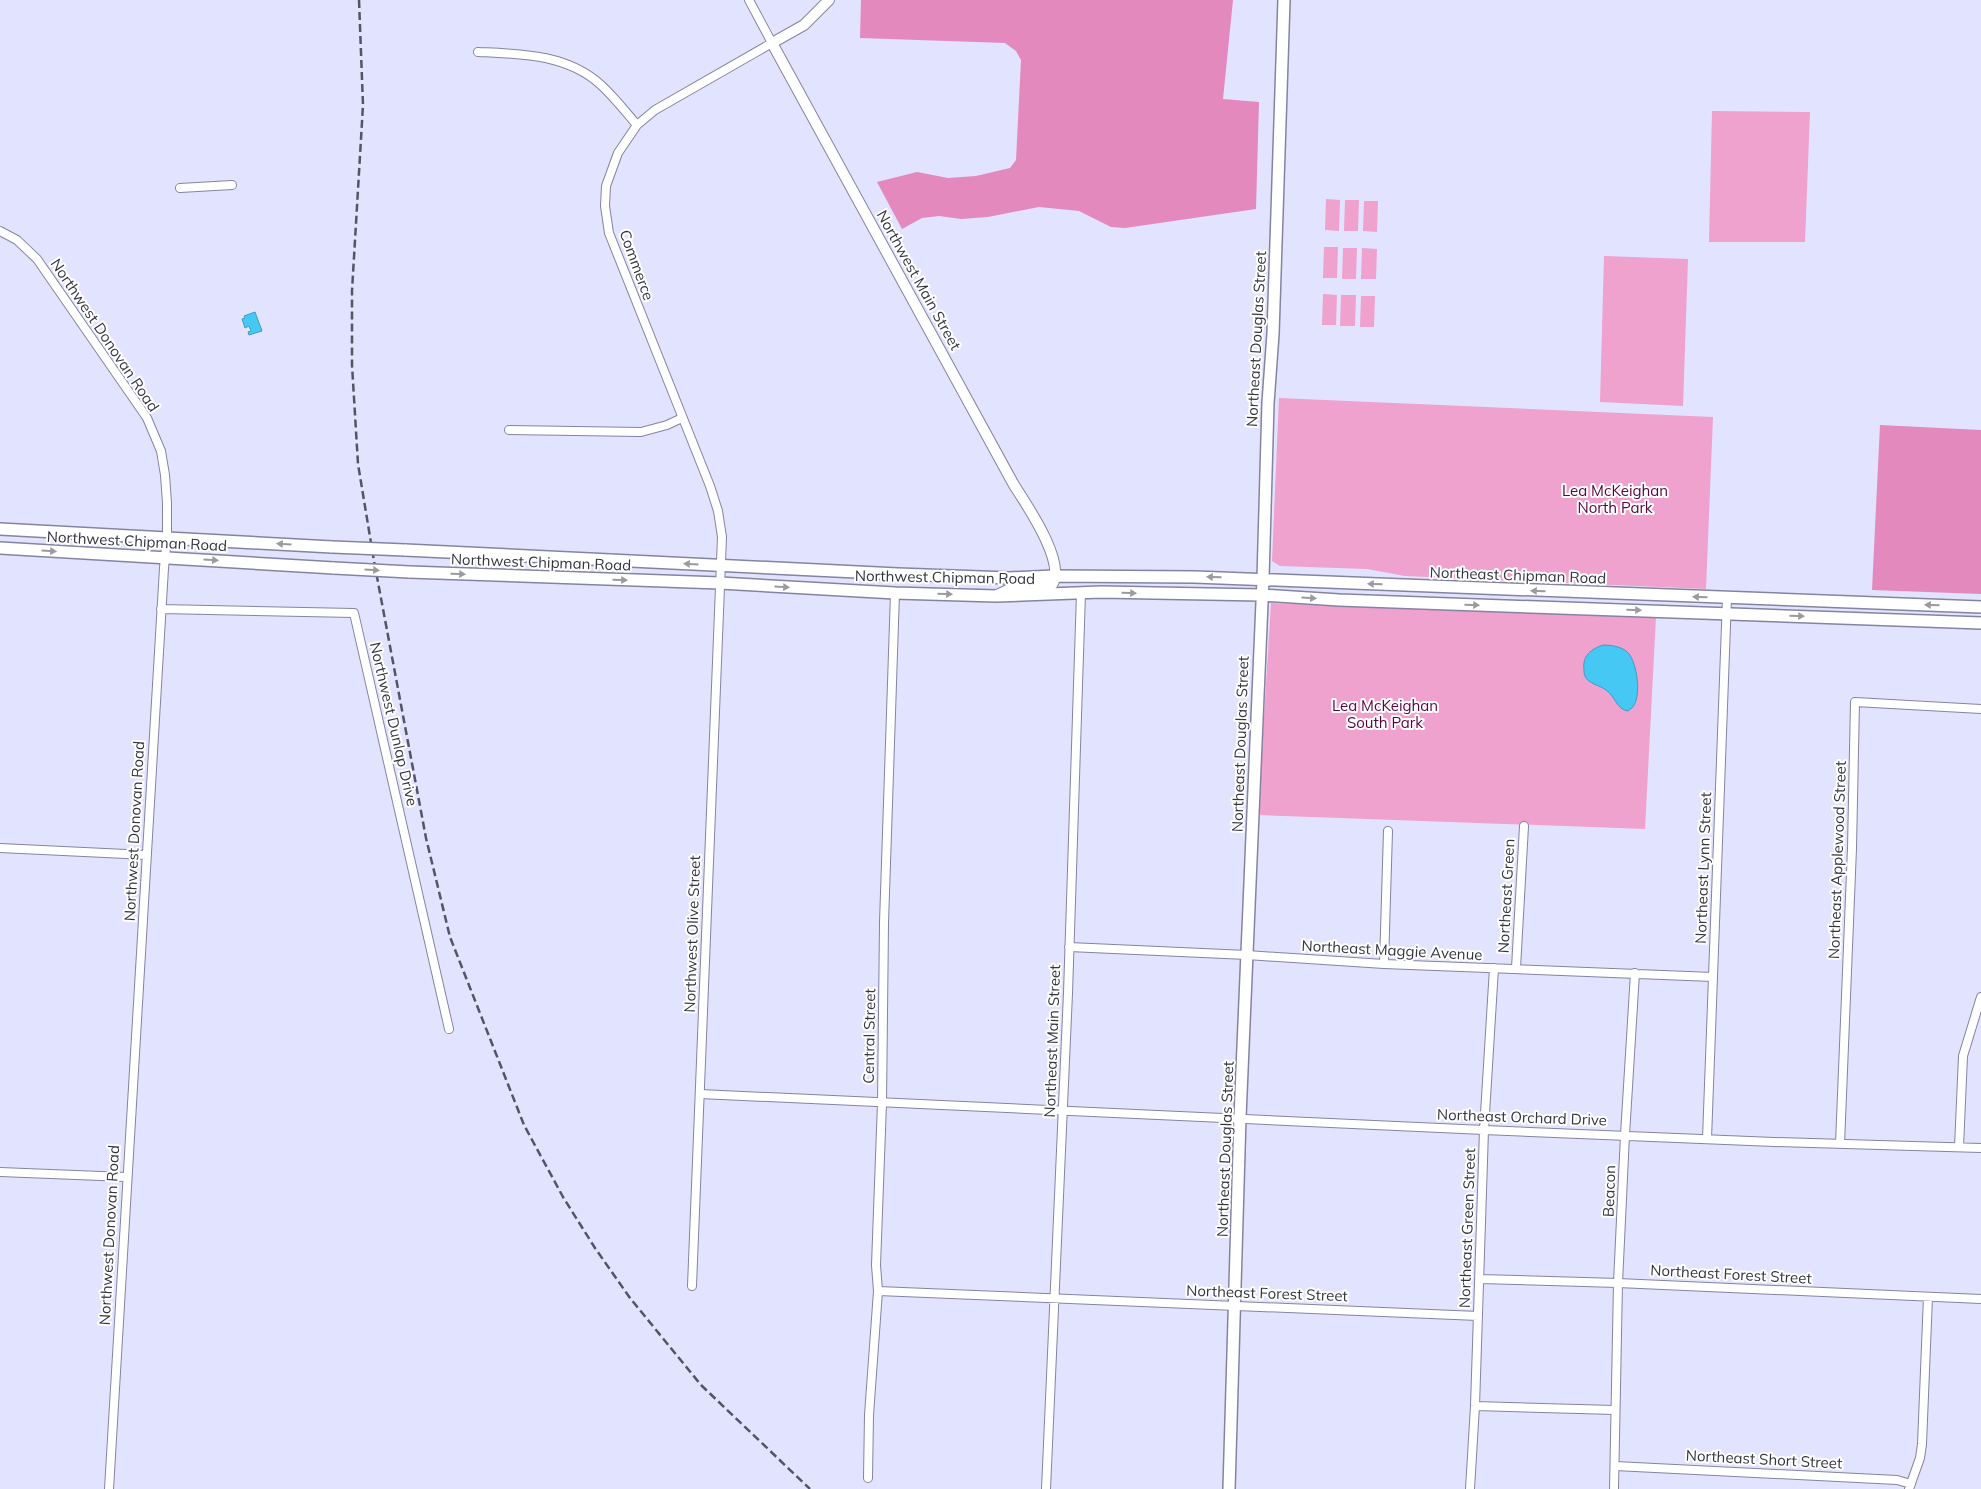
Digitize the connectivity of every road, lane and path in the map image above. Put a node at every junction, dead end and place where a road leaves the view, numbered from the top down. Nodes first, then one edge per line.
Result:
1 (749, 0) edge
2 (828, 0) edge
3 (1284, 0) edge
4 (772, 43) junction
5 (478, 52) dead end
6 (636, 125) junction
7 (232, 185) dead end
8 (180, 188) dead end
9 (0, 230) edge
10 (682, 418) junction
11 (510, 430) dead end
12 (0, 529) edge
13 (167, 537) junction
14 (0, 548) edge
15 (164, 557) junction
16 (721, 566) junction
17 (1054, 576) junction
18 (1262, 579) junction
19 (720, 583) junction
20 (895, 593) junction
21 (1081, 594) junction
22 (1261, 595) junction
23 (996, 596) junction
24 (1727, 598) junction
25 (1981, 607) edge
26 (161, 609) junction
27 (1727, 614) junction
28 (1981, 623) edge
29 (1981, 709) edge
30 (1524, 826) dead end
31 (1388, 831) dead end
32 (0, 848) edge
33 (147, 856) junction
34 (1069, 947) junction
35 (1247, 955) junction
36 (1384, 964) junction
37 (1494, 968) junction
38 (1516, 968) junction
39 (1635, 974) junction
40 (1713, 977) junction
41 (1981, 997) edge
42 (449, 1029) dead end
43 (700, 1094) junction
44 (882, 1103) junction
45 (1062, 1111) junction
46 (1240, 1117) junction
47 (1484, 1130) junction
48 (1625, 1134) junction
49 (1707, 1139) junction
50 (1840, 1144) junction
51 (1959, 1147) junction
52 (1981, 1148) edge
53 (0, 1172) edge
54 (126, 1177) junction
55 (1480, 1280) junction
56 (1618, 1283) junction
57 (692, 1286) dead end
58 (878, 1291) junction
59 (1928, 1297) junction
60 (1055, 1298) junction
61 (1981, 1299) edge
62 (1236, 1306) junction
63 (1478, 1316) junction
64 (1475, 1406) junction
65 (1615, 1410) junction
66 (1615, 1466) junction
67 (868, 1478) dead end
68 (1910, 1486) edge
69 (108, 1489) edge
70 (1046, 1489) edge
71 (1229, 1489) edge
72 (1470, 1489) edge
73 (1614, 1489) edge

1 - 4 street, Northwest Main Street
2 - 4 street
3 - 18 main road, Northeast Douglas Street
4 - 6 street, Commerce
4 - 17 street, Northwest Main Street
5 - 6 street
6 - 10 street, Commerce
7 - 8 street
9 - 13 street, Northwest Donovan Road
10 - 11 street
10 - 16 street, Commerce
12 - 13 main road, Northwest Chipman Road
13 - 15 street, Northwest Donovan Road
16 -> 13 main road, Northwest Chipman Road, bridge
14 -> 15 main road, Northwest Chipman Road
15 -> 19 main road, Northwest Chipman Road, bridge
15 - 26 street, Northwest Donovan Road
16 - 17 main road, Northwest Chipman Road
16 - 19 street, Northwest Olive Street
18 -> 17 main road, Northeast Chipman Road
17 - 23 street
18 - 22 main road, Northeast Douglas Street
24 -> 18 main road, Northeast Chipman Road
19 -> 20 main road, Northwest Chipman Road
19 - 43 street, Northwest Olive Street
20 -> 23 main road, Northwest Chipman Road
20 - 44 street, Central Street
21 -> 22 main road, Northeast Chipman Road
21 - 23 main road, Northwest Chipman Road
21 - 34 street, Northeast Main Street
22 -> 27 main road, Northeast Chipman Road
22 - 35 main road, Northeast Douglas Street
25 -> 24 main road, Northeast Chipman Road
24 - 27 street, Northeast Lynn Street
26 - 33 street, Northwest Donovan Road
26 - 42 street, Northwest Dunlap Drive
27 -> 28 main road, Northeast Chipman Road
27 - 40 street, Northeast Lynn Street
29 - 50 street, Northeast Applewood Street
30 - 38 street, Northeast Green
31 - 36 street
32 - 33 street
33 - 54 street, Northwest Donovan Road
34 - 35 street, Northeast Maggie Avenue
34 - 45 street, Northeast Main Street
35 - 36 street, Northeast Maggie Avenue
35 - 46 main road, Northeast Douglas Street
36 - 37 street, Northeast Maggie Avenue
37 - 38 street, Northeast Maggie Avenue
37 - 47 street, Northeast Green Street
38 - 39 street, Northeast Maggie Avenue
39 - 40 street, Northeast Maggie Avenue
39 - 48 street, Beacon
40 - 49 street, Northeast Lynn Street
41 - 51 street
43 - 44 street, Northeast Orchard Drive
43 - 57 street, Northwest Olive Street
44 - 45 street, Northeast Orchard Drive
44 - 58 street, Central Street
45 - 46 street, Northeast Orchard Drive
45 - 60 street, Northeast Main Street
46 - 47 street, Northeast Orchard Drive
46 - 62 main road, Northeast Douglas Street
47 - 48 street, Northeast Orchard Drive
47 - 55 street, Northeast Green Street
48 - 49 street, Northeast Orchard Drive
48 - 56 street, Beacon
49 - 50 street, Northeast Orchard Drive
50 - 51 street, Northeast Orchard Drive
51 - 52 street, Northeast Orchard Drive
53 - 54 street
54 - 69 street, Northwest Donovan Road
55 - 56 street, Northeast Forest Street
55 - 63 street, Northeast Green Street
56 - 59 street, Northeast Forest Street
56 - 65 street, Beacon
58 - 60 street, Northeast Forest Street
58 - 67 street, Central Street
59 - 61 street, Northeast Forest Street
59 - 68 street
60 - 62 street, Northeast Forest Street
60 - 70 street, Northeast Main Street
62 - 63 street, Northeast Forest Street
62 - 71 main road, Northeast Douglas Street
63 - 64 street, Northeast Green Street
64 - 65 street
64 - 72 street, Northeast Green Street
65 - 66 street, Beacon
66 - 68 street, Northeast Short Street
66 - 73 street, Beacon

